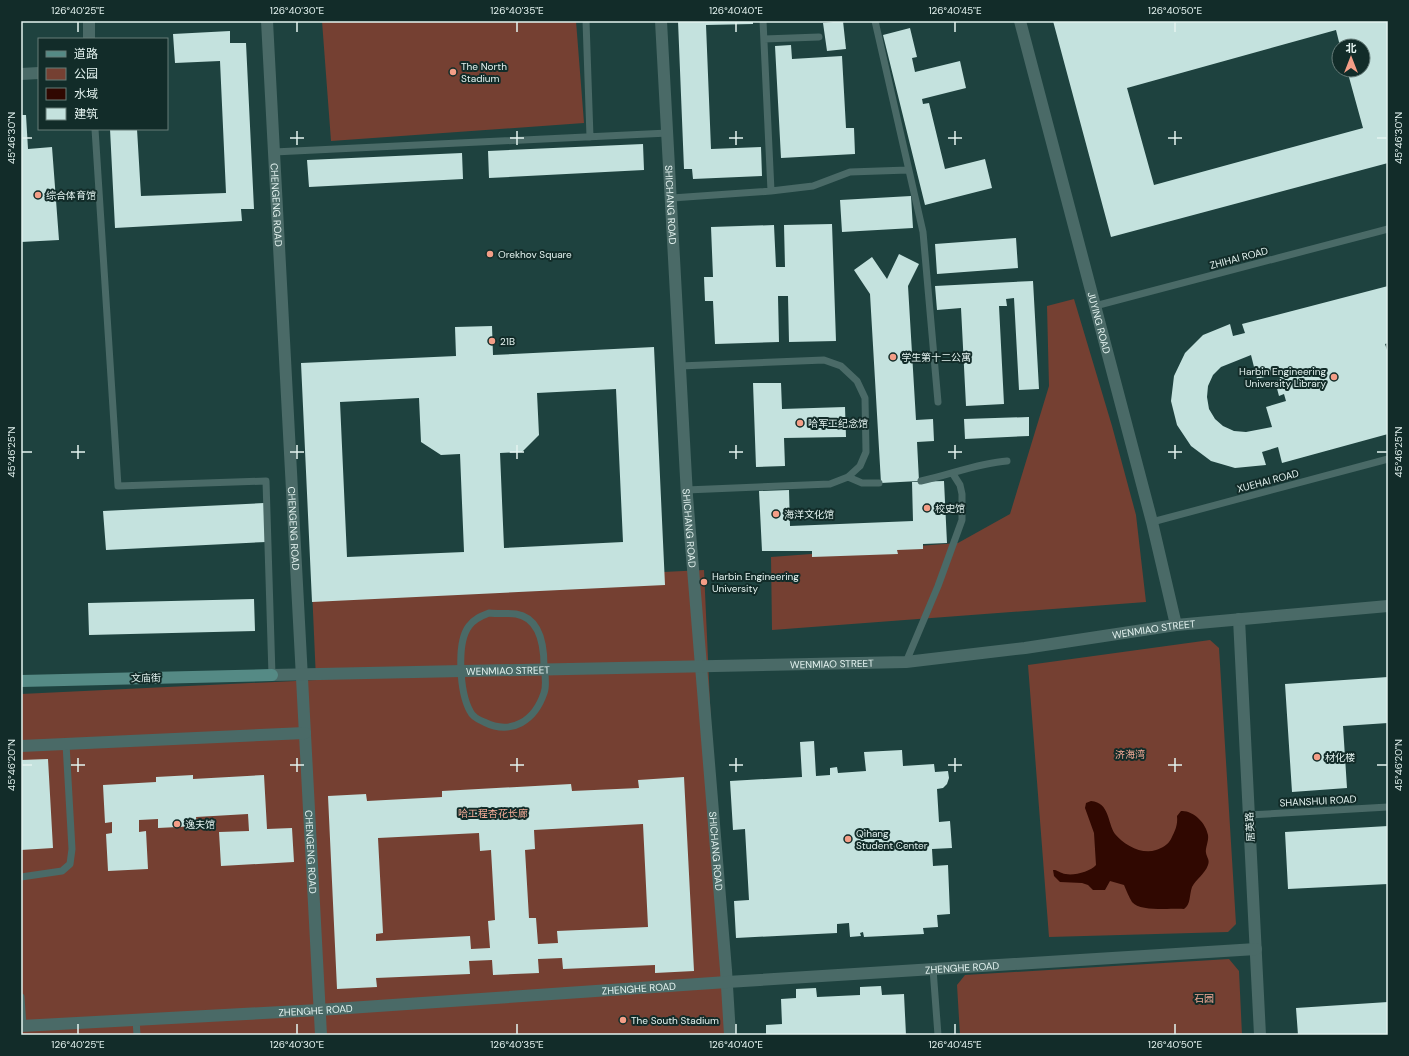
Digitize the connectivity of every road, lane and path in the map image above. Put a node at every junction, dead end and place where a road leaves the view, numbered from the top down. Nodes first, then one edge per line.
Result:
1 (88, 21) edge
2 (267, 21) edge
3 (586, 21) edge
4 (661, 21) edge
5 (763, 21) edge
6 (874, 21) edge
7 (1020, 21) edge
8 (819, 37) dead end
9 (89, 38) edge
10 (764, 39) junction
11 (38, 73) edge
12 (21, 74) edge
13 (95, 130) edge
14 (668, 133) junction
15 (590, 137) junction
16 (274, 152) junction
17 (908, 170) junction
18 (771, 191) junction
19 (672, 198) junction
20 (1388, 229) edge
21 (1095, 306) junction
22 (680, 366) junction
23 (938, 402) dead end
24 (1388, 459) edge
25 (1007, 461) dead end
26 (953, 474) junction
27 (848, 477) junction
28 (922, 481) dead end
29 (879, 483) dead end
30 (686, 490) junction
31 (1152, 522) junction
32 (1388, 606) edge
33 (1239, 620) junction
34 (1176, 625) junction
35 (906, 662) junction
36 (701, 666) junction
37 (545, 670) junction
38 (462, 671) junction
39 (272, 675) junction
40 (302, 675) junction
41 (21, 681) edge
42 (305, 734) junction
43 (66, 744) junction
44 (21, 746) edge
45 (1388, 807) edge
46 (1249, 815) junction
47 (21, 877) edge
48 (1256, 950) junction
49 (933, 969) junction
50 (727, 982) junction
51 (21, 997) edge
52 (319, 1010) junction
53 (136, 1020) junction
54 (22, 1026) edge
55 (136, 1035) edge
56 (321, 1035) edge
57 (730, 1035) edge
58 (938, 1035) edge
59 (1260, 1035) edge

1 - 9 street
2 - 16 street, CHENGENG ROAD
3 - 15 lane
4 - 14 street, SHICHANG ROAD
5 - 10 lane
6 - 17 lane
7 - 21 street, JUYING ROAD
8 - 10 lane
10 - 18 lane
11 - 12 street
13 - 39 lane
14 - 15 lane
14 - 19 street, SHICHANG ROAD
15 - 16 lane
16 - 40 street, CHENGENG ROAD
17 - 18 lane
17 - 23 lane
18 - 19 lane
19 - 22 street, SHICHANG ROAD
20 - 21 lane, ZHIHAI ROAD
21 - 31 street, JUYING ROAD
22 - 27 lane
22 - 30 street, SHICHANG ROAD
24 - 31 lane, XUEHAI ROAD
25 - 26 lane
26 - 28 lane
26 - 35 lane
27 - 29 lane
27 - 30 lane
30 - 36 street, SHICHANG ROAD
31 - 34 street, JUYING ROAD
32 - 33 street, WENMIAO STREET
33 - 34 street, WENMIAO STREET
33 - 46 street, 居英路
34 - 35 street, WENMIAO STREET
35 - 36 street, WENMIAO STREET
36 - 37 street, WENMIAO STREET
36 - 50 street, SHICHANG ROAD
37 - 38 street, WENMIAO STREET
37 - 38 lane
37 - 38 lane
38 - 40 street, WENMIAO STREET
39 - 40 street, WENMIAO STREET
39 - 41 main road, 文庙街
40 - 42 street, CHENGENG ROAD
42 - 43 street
42 - 52 street, CHENGENG ROAD
43 - 44 street
43 - 47 lane
45 - 46 lane, SHANSHUI ROAD
46 - 48 street, 居英路
48 - 49 street, ZHENGHE ROAD
48 - 59 street, 居英路
49 - 50 street, ZHENGHE ROAD
49 - 58 lane
50 - 52 street, ZHENGHE ROAD
50 - 57 street, SHICHANG ROAD
51 - 54 lane
52 - 53 street, ZHENGHE ROAD
52 - 56 street, CHENGENG ROAD
53 - 54 street, ZHENGHE ROAD
53 - 55 lane

